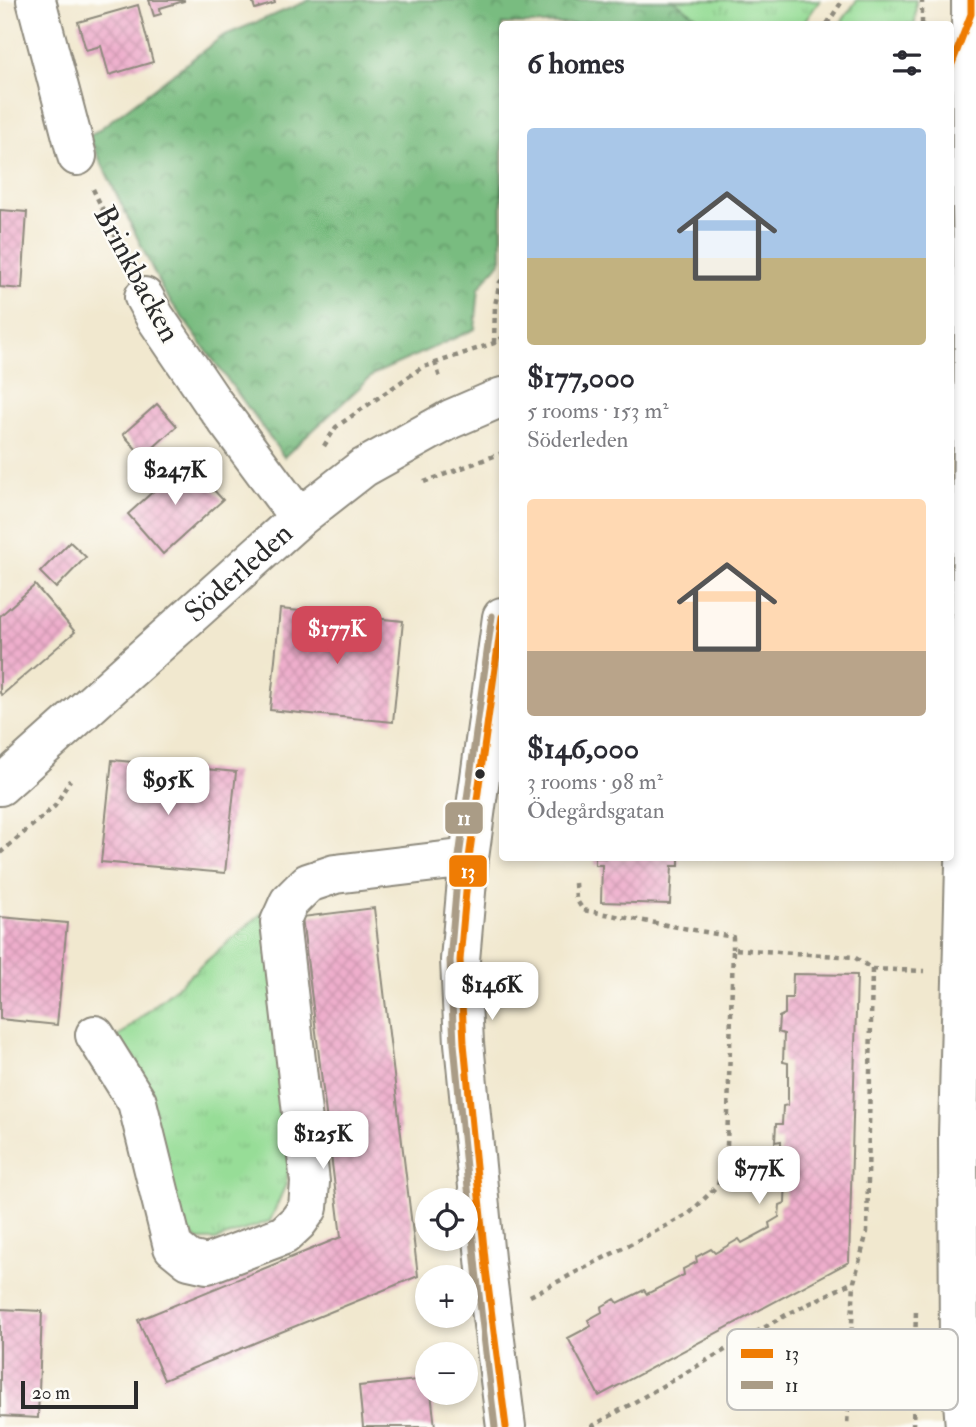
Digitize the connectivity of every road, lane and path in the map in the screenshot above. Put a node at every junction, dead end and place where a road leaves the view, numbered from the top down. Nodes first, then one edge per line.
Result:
1 (36, 0) edge
2 (843, 0) edge
3 (922, 0) edge
4 (971, 7) edge
5 (829, 21) edge
6 (922, 21) edge
7 (954, 58) edge
8 (77, 156) joint
9 (966, 209) edge
10 (966, 277) edge
11 (499, 287) edge
12 (144, 297) joint
13 (499, 341) edge
14 (499, 398) edge
15 (299, 518) junction
16 (499, 636) edge
17 (0, 786) edge
18 (469, 858) junction
19 (575, 883) dead end
20 (733, 949) junction
21 (872, 969) junction
22 (925, 971) dead end
23 (95, 1035) dead end
24 (854, 1282) junction
25 (492, 1316) junction
26 (762, 1329) edge
27 (852, 1329) edge
28 (727, 1349) edge
29 (506, 1427) edge
30 (591, 1427) edge
31 (965, 1427) edge

1 - 8 main road
2 - 5 path
3 - 6 path
4 - 7 main road
4 - 9 main road
8 - 12 path, Brinkbacken
9 - 10 main road
10 - 31 main road
11 - 13 path
12 - 15 main road, Brinkbacken
14 - 15 main road, Söderleden
15 - 17 main road, Söderleden
16 - 18 main road
18 - 23 main road
18 - 25 main road
19 - 20 path
20 - 21 path
20 - 25 path
21 - 22 path
21 - 24 path
24 - 26 path
24 - 27 path
25 - 29 main road
28 - 30 path

